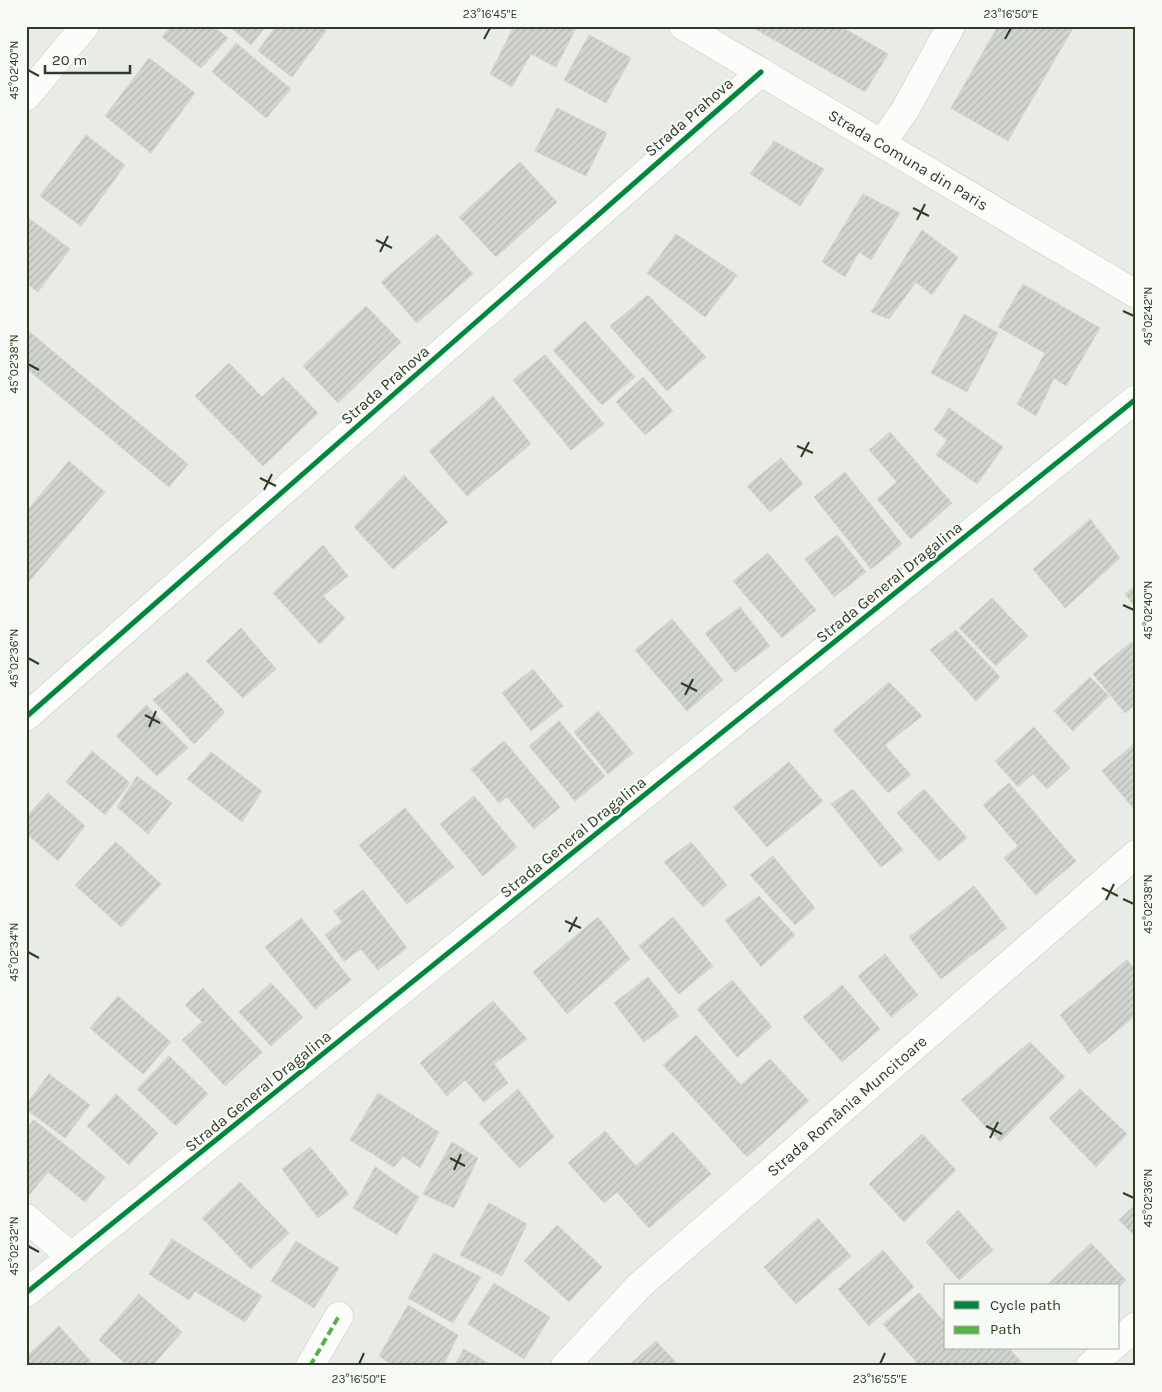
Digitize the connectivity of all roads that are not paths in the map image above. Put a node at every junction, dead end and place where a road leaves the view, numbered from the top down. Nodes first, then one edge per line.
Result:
1 (85, 26) edge
2 (683, 26) edge
3 (951, 26) edge
4 (761, 72) junction
5 (26, 97) edge
6 (882, 143) junction
7 (1136, 294) edge
8 (1136, 399) edge
9 (26, 717) edge
10 (1136, 854) edge
11 (26, 1218) edge
12 (72, 1257) junction
13 (26, 1293) edge
14 (339, 1316) dead end
15 (1136, 1326) edge
16 (1120, 1340) edge
17 (1109, 1350) edge
18 (310, 1366) edge
19 (565, 1366) edge
20 (1090, 1366) edge

1 - 5 street
2 - 4 street, Strada Comuna din Paris
3 - 6 street
4 - 6 street, Strada Comuna din Paris
4 - 9 street, Strada Prahova
6 - 7 street, Strada Comuna din Paris
8 - 12 street, Strada General Dragalina
10 - 19 street, Strada România Muncitoare
11 - 12 street
12 - 13 street, Strada General Dragalina
14 - 18 street
15 - 16 street
17 - 20 street

